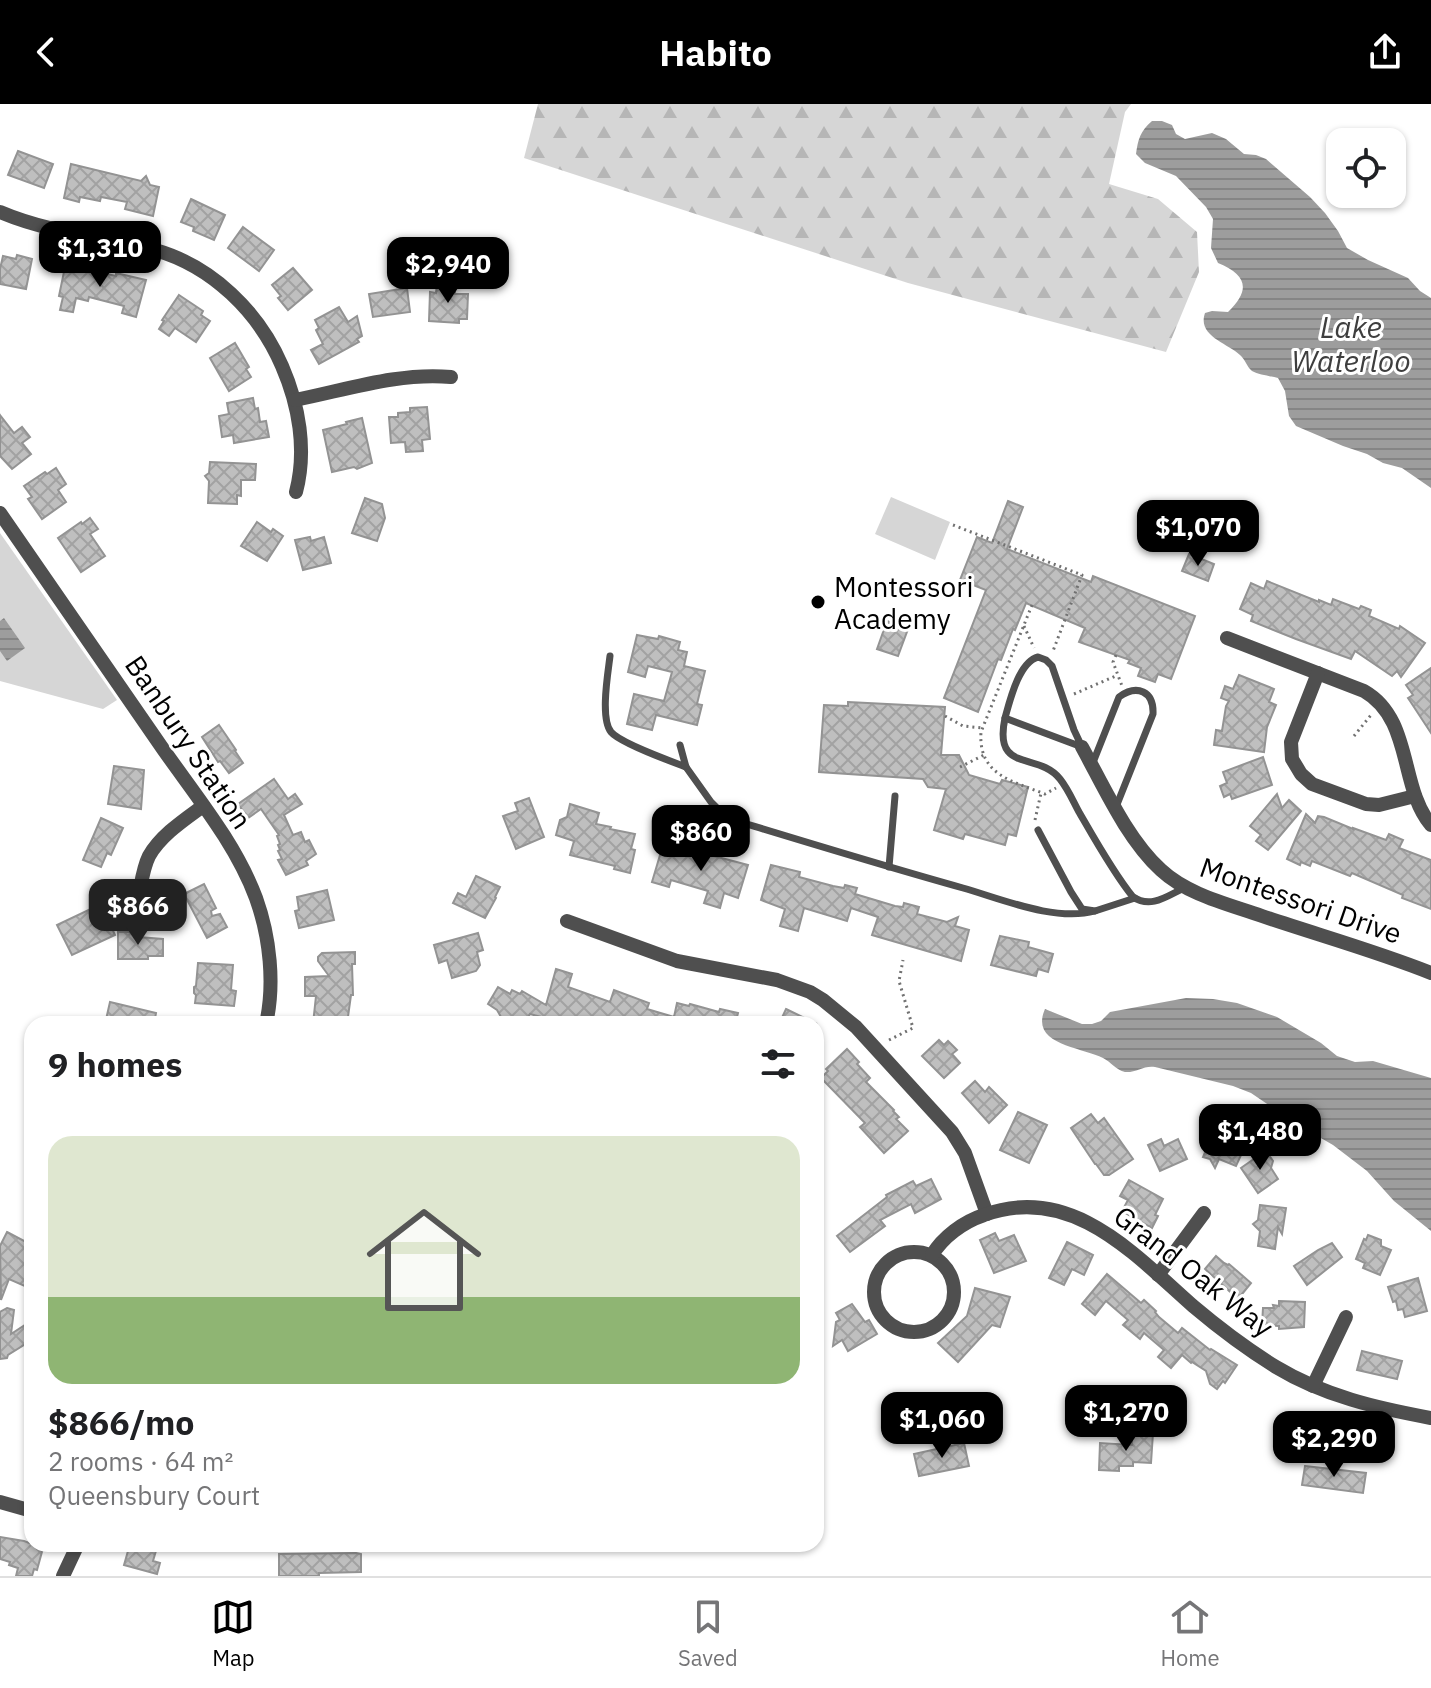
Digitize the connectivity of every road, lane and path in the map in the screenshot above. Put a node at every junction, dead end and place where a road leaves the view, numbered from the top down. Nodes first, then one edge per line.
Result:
1 (0, 212) edge
2 (451, 377) dead end
3 (295, 400) junction
4 (296, 492) dead end
5 (0, 513) edge
6 (953, 525) dead end
7 (1024, 626) dead end
8 (1227, 638) dead end
9 (1116, 655) dead end
10 (610, 656) dead end
11 (1039, 657) junction
12 (1049, 662) junction
13 (1318, 673) junction
14 (1118, 675) junction
15 (1125, 693) junction
16 (1063, 699) junction
17 (1379, 703) junction
18 (945, 716) dead end
19 (1005, 718) junction
20 (983, 728) dead end
21 (1354, 736) dead end
22 (680, 745) dead end
23 (1082, 747) junction
24 (984, 755) dead end
25 (1092, 765) junction
26 (686, 767) junction
27 (960, 767) dead end
28 (1041, 793) dead end
29 (895, 796) dead end
30 (1415, 796) junction
31 (203, 806) junction
32 (1116, 807) junction
33 (1431, 825) edge
34 (1038, 830) joint
35 (889, 867) junction
36 (1185, 888) junction
37 (140, 889) dead end
38 (1135, 898) junction
39 (1095, 911) junction
40 (567, 921) dead end
41 (903, 960) dead end
42 (1431, 973) edge
43 (268, 1016) edge
44 (875, 1047) junction
45 (1204, 1213) dead end
46 (987, 1214) junction
47 (932, 1255) junction
48 (1158, 1275) junction
49 (1346, 1317) dead end
50 (1313, 1386) junction
51 (1431, 1418) edge
52 (0, 1502) edge
53 (24, 1509) edge
54 (74, 1552) edge
55 (63, 1576) edge

1 - 3 street
2 - 3 street
3 - 4 street
5 - 31 street, Banbury Station
6 - 12 path
7 - 11 path
8 - 13 street
9 - 14 path
10 - 26 lane
11 - 12 lane
11 - 19 lane
12 - 16 lane
13 - 17 street
13 - 30 street
14 - 15 path
14 - 16 path
15 - 25 lane
15 - 32 lane
16 - 23 lane
17 - 21 path
17 - 30 street
18 - 20 path
19 - 23 lane
19 - 38 lane
22 - 26 lane
23 - 25 street, Montessori Drive
24 - 27 path
25 - 32 street, Montessori Drive
26 - 35 lane
28 - 34 path
29 - 35 lane
30 - 33 street
31 - 37 street
31 - 43 street, Banbury Station
32 - 36 street, Montessori Drive
34 - 39 lane
35 - 39 lane
36 - 38 lane
36 - 42 street, Montessori Drive
38 - 39 lane
40 - 44 street
41 - 44 path
44 - 46 street
45 - 48 street
46 - 47 street, Grand Oak Way
46 - 48 street, Grand Oak Way
47 - 47 street
48 - 50 street, Grand Oak Way
49 - 50 street
50 - 51 street, Grand Oak Way
52 - 53 street
54 - 55 street

